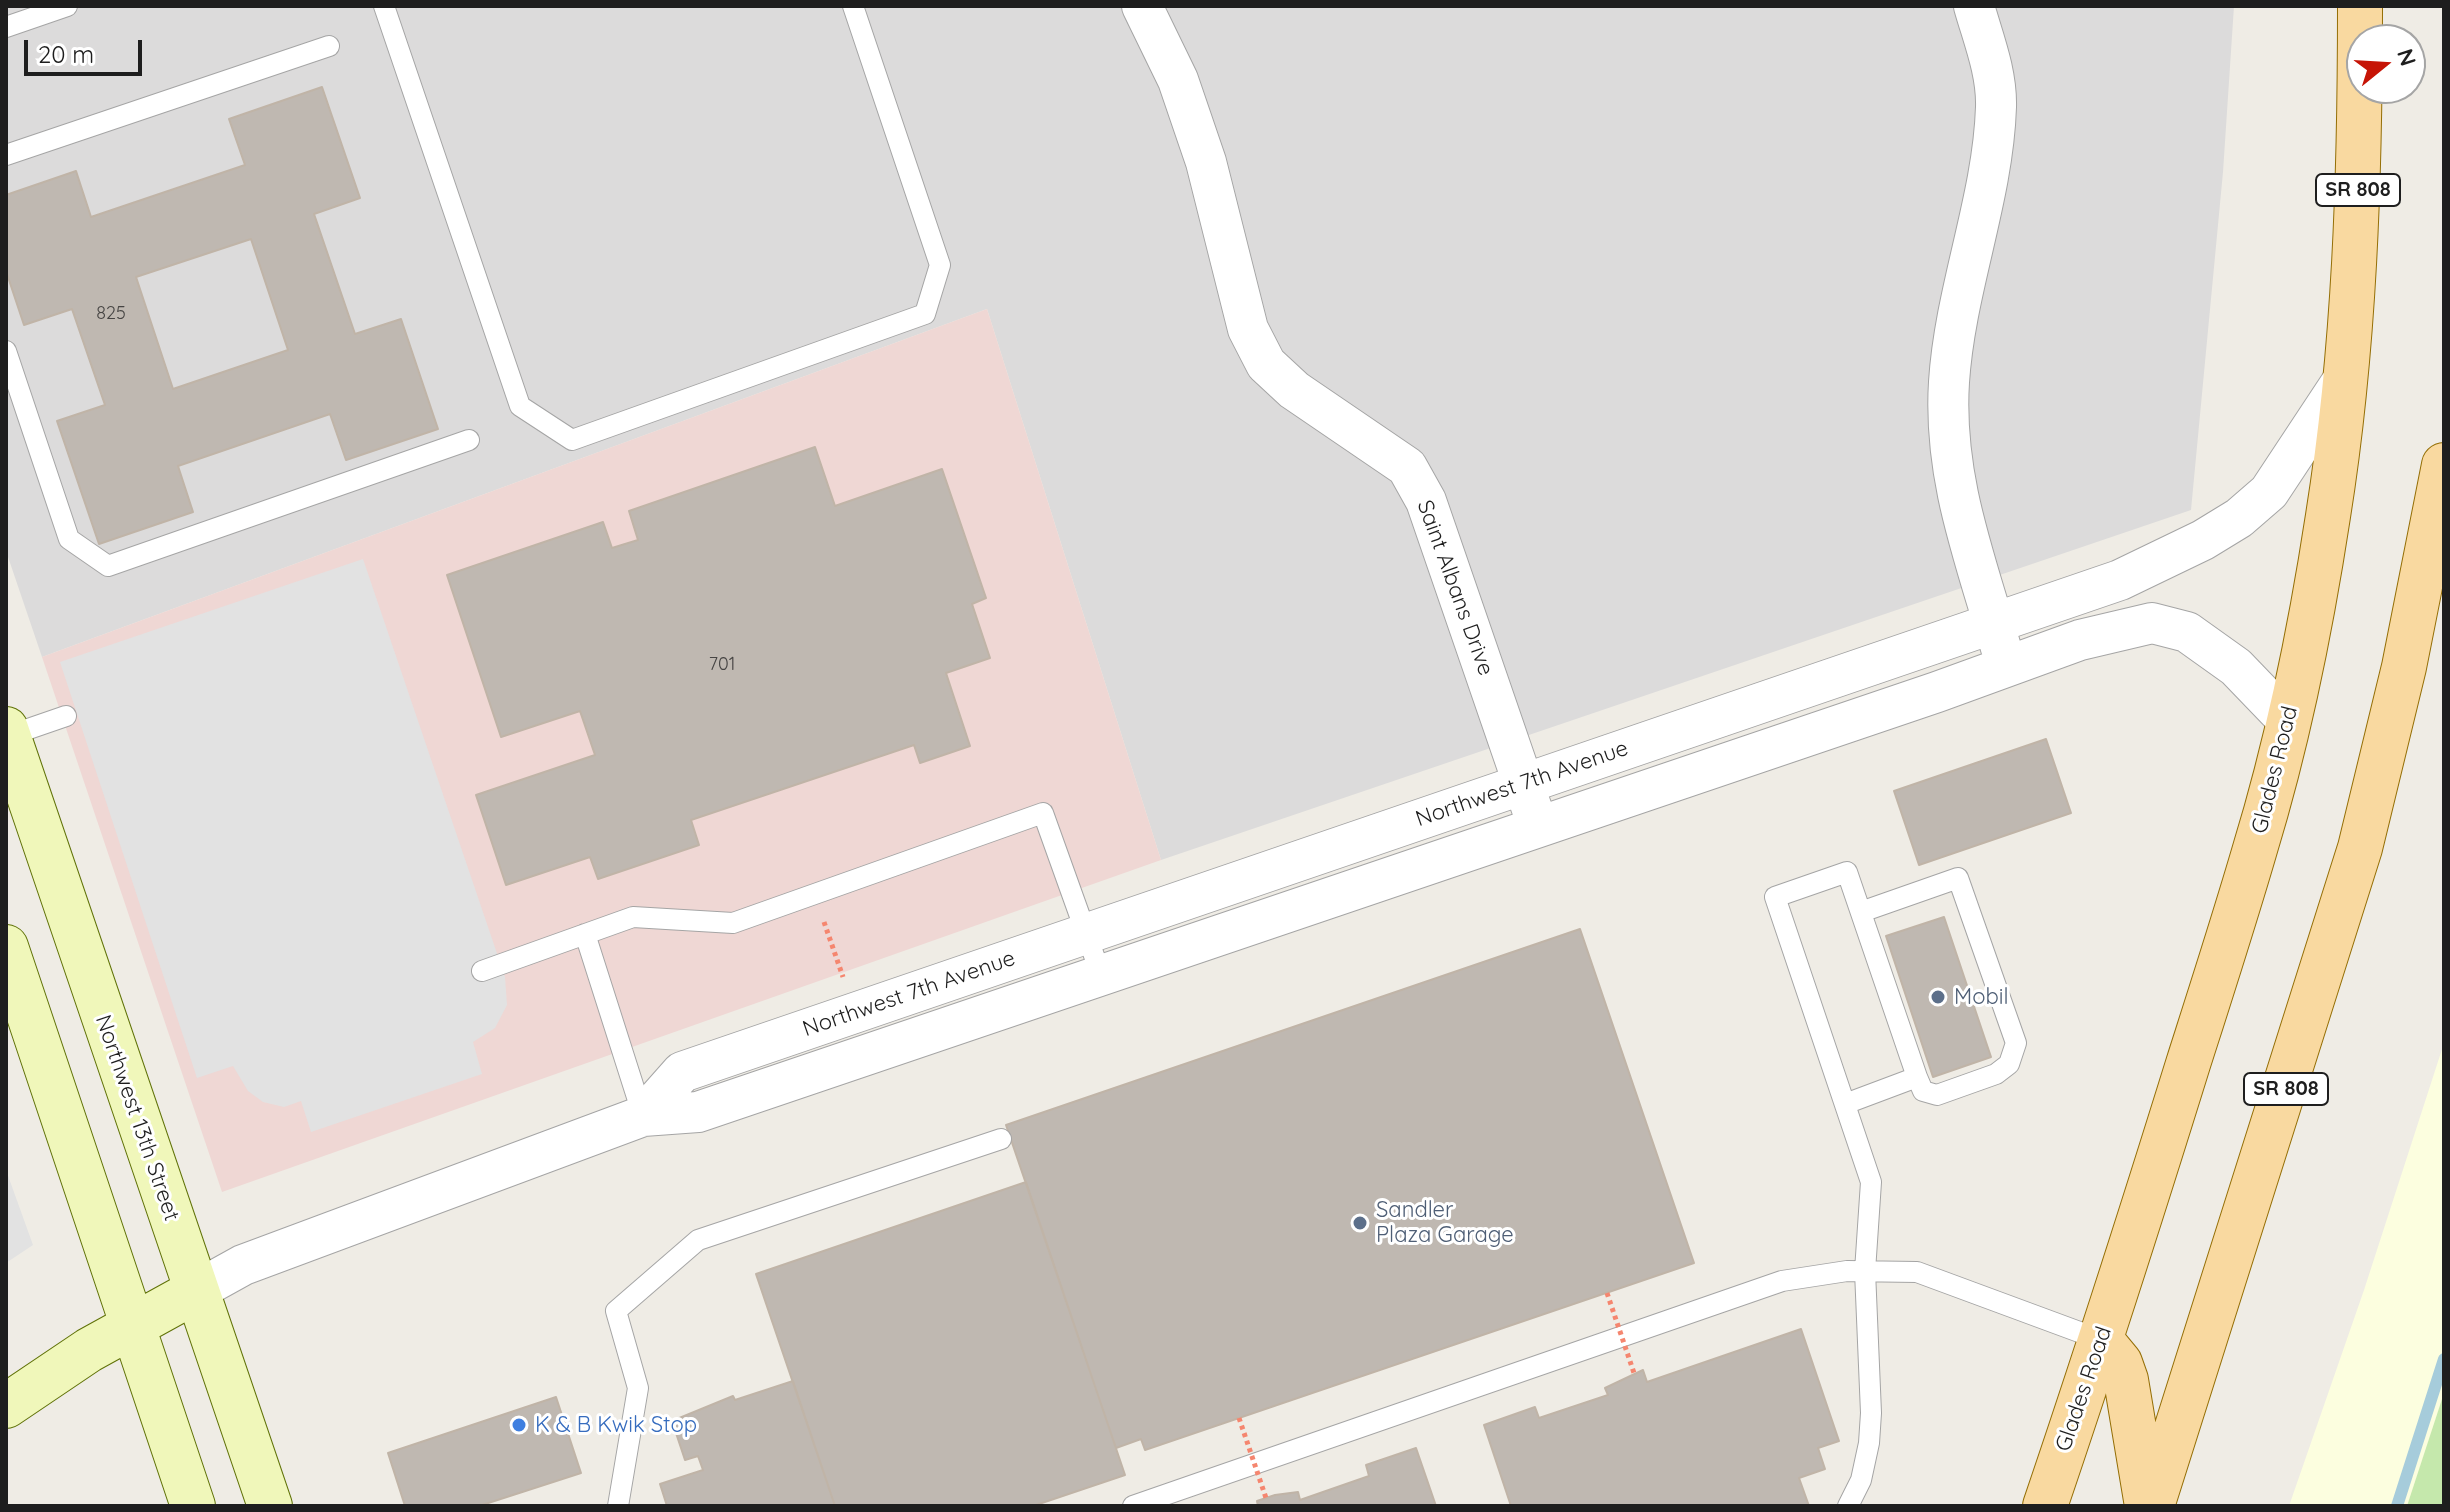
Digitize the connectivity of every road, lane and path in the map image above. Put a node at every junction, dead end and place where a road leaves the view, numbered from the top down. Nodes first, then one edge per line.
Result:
1 (67, 6) edge
2 (384, 6) edge
3 (853, 6) edge
4 (1142, 6) edge
5 (1974, 6) edge
6 (2360, 6) edge
7 (6, 27) edge
8 (329, 46) dead end
9 (6, 155) edge
10 (6, 351) edge
11 (2347, 374) junction
12 (11, 384) edge
13 (469, 440) dead end
14 (2444, 465) edge
15 (1994, 622) junction
16 (2007, 667) junction
17 (66, 716) dead end
18 (2288, 721) junction
19 (7, 732) edge
20 (1523, 783) junction
21 (1538, 827) junction
22 (1861, 912) junction
23 (1086, 933) junction
24 (585, 934) junction
25 (6, 947) edge
26 (482, 971) dead end
27 (1101, 975) junction
28 (1917, 1077) junction
29 (1845, 1104) junction
30 (643, 1116) junction
31 (1001, 1139) dead end
32 (1865, 1271) junction
33 (196, 1291) junction
34 (1607, 1293) dead end
35 (134, 1325) junction
36 (2101, 1340) junction
37 (1634, 1373) dead end
38 (6, 1406) edge
39 (1239, 1418) dead end
40 (1266, 1498) dead end
41 (193, 1506) edge
42 (270, 1506) edge
43 (618, 1506) edge
44 (1133, 1506) edge
45 (1848, 1506) edge
46 (2045, 1506) edge
47 (2150, 1506) edge

1 - 7 lane
2 - 3 lane
4 - 20 street, Saint Albans Drive
5 - 15 street
6 - 11 main road, Glades Road / SR 808
8 - 9 lane
10 - 12 lane
11 - 15 street, Northwest 7th Avenue
11 - 18 main road, Glades Road / SR 808
12 - 13 lane
14 - 47 main road, SR 808
15 - 16 street
15 - 20 street, Northwest 7th Avenue
16 - 18 street, Northwest 7th Avenue
16 - 21 street, Northwest 7th Avenue
17 - 19 lane
18 - 36 main road, Glades Road / SR 808
19 - 33 street, Northwest 13th Street
20 - 21 street, Saint Albans Drive
20 - 23 street, Northwest 7th Avenue
21 - 27 street, Northwest 7th Avenue
22 - 28 lane
22 - 28 lane
22 - 29 lane
23 - 24 lane
23 - 27 lane
23 - 30 street, Northwest 7th Avenue
24 - 26 lane
24 - 30 lane
25 - 35 street
27 - 30 street, Northwest 7th Avenue
28 - 29 lane
29 - 32 lane
30 - 33 street, Northwest 7th Avenue
31 - 43 lane
32 - 36 lane
32 - 44 lane
32 - 45 lane
33 - 35 street, Northwest 7th Avenue
33 - 42 street, Northwest 13th Street
34 - 37 path, bridge
35 - 38 street, Northwest 7th Avenue
35 - 41 street
36 - 46 main road, Glades Road / SR 808
36 - 47 main road
39 - 40 path, bridge

